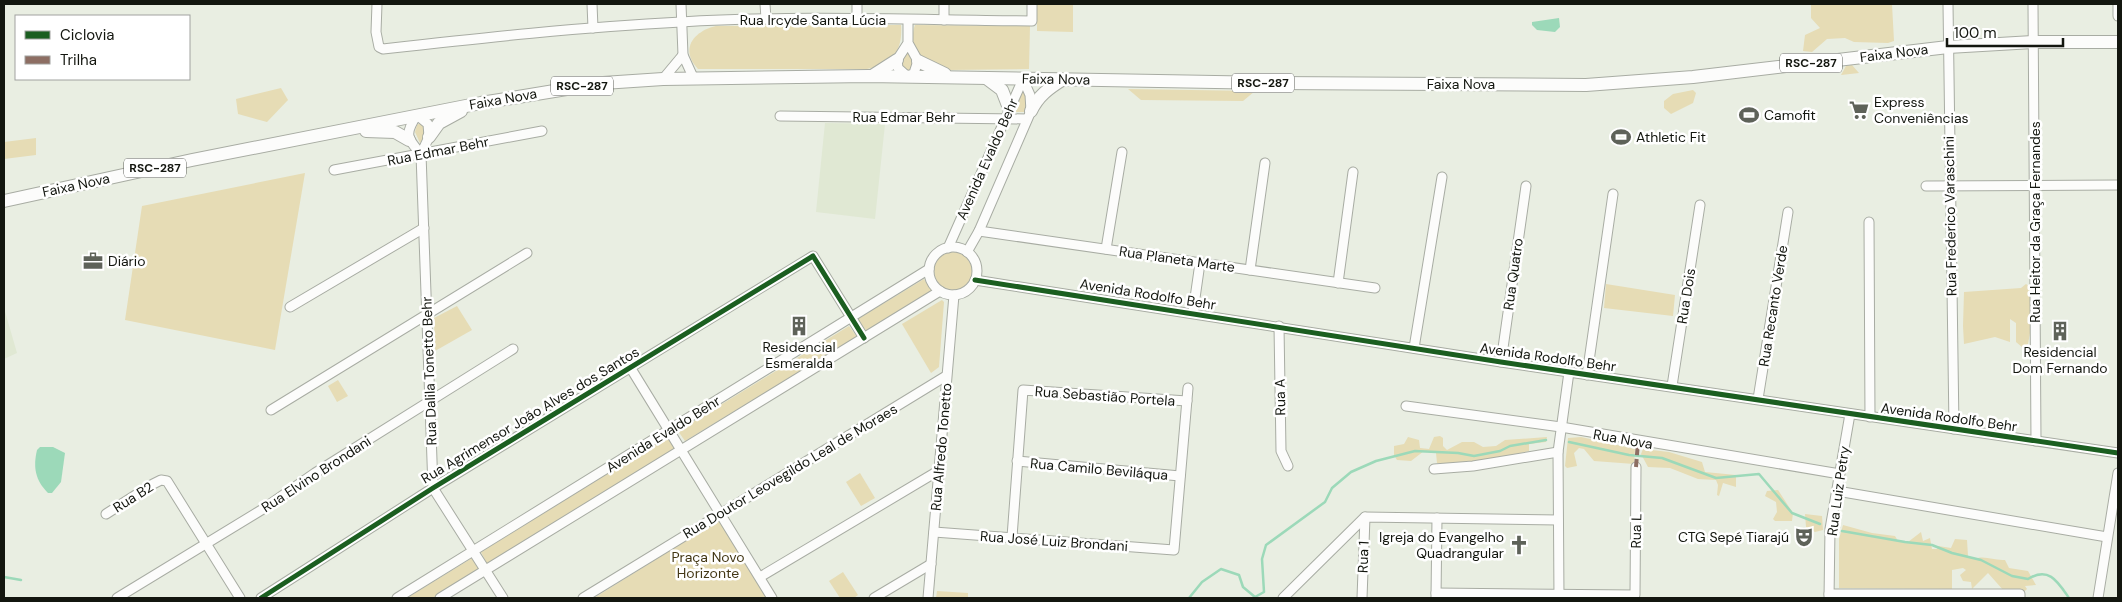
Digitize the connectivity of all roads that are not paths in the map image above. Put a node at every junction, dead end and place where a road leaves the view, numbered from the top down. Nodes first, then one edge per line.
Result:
1 (377, 4) edge
2 (592, 4) edge
3 (681, 4) edge
4 (766, 4) edge
5 (857, 4) edge
6 (944, 4) edge
7 (1032, 4) edge
8 (1948, 4) edge
9 (2033, 4) edge
10 (2118, 4) edge
11 (2118, 16) edge
12 (766, 19) junction
13 (857, 19) junction
14 (908, 20) junction
15 (944, 20) junction
16 (682, 22) junction
17 (594, 28) junction
18 (2033, 42) junction
19 (2118, 42) edge
20 (908, 43) junction
21 (1948, 47) junction
22 (683, 55) junction
23 (897, 60) junction
24 (918, 61) junction
25 (872, 76) junction
26 (693, 77) junction
27 (908, 77) junction
28 (954, 78) junction
29 (986, 78) junction
30 (663, 79) junction
31 (1023, 79) junction
32 (1063, 80) junction
33 (471, 105) junction
34 (1006, 113) junction
35 (417, 115) junction
36 (1029, 115) junction
37 (780, 116) dead end
38 (348, 129) junction
39 (542, 131) dead end
40 (429, 137) junction
41 (409, 140) junction
42 (1122, 152) dead end
43 (422, 154) junction
44 (1265, 163) dead end
45 (334, 170) dead end
46 (1353, 172) dead end
47 (1442, 177) dead end
48 (2118, 185) edge
49 (1526, 186) dead end
50 (1926, 186) dead end
51 (1949, 186) junction
52 (2034, 186) junction
53 (1613, 194) dead end
54 (4, 201) edge
55 (1700, 205) dead end
56 (1788, 212) dead end
57 (1869, 222) dead end
58 (424, 228) junction
59 (979, 231) junction
60 (948, 248) junction
61 (1106, 249) junction
62 (967, 252) junction
63 (527, 253) dead end
64 (1200, 263) junction
65 (929, 269) junction
66 (1250, 270) junction
67 (975, 280) junction
68 (1338, 283) junction
69 (1375, 288) dead end
70 (940, 291) junction
71 (954, 295) junction
72 (290, 307) dead end
73 (1193, 312) junction
74 (427, 314) junction
75 (851, 318) junction
76 (1279, 326) junction
77 (864, 338) junction
78 (1414, 348) junction
79 (514, 349) dead end
80 (1501, 362) junction
81 (630, 367) junction
82 (1569, 372) junction
83 (1587, 375) junction
84 (946, 376) junction
85 (1672, 386) junction
86 (1188, 388) dead end
87 (1758, 399) junction
88 (430, 401) junction
89 (1187, 401) junction
90 (1406, 406) dead end
91 (271, 410) dead end
92 (1850, 414) junction
93 (1870, 417) junction
94 (1560, 427) junction
95 (1954, 429) junction
96 (670, 430) junction
97 (2036, 441) junction
98 (682, 449) junction
99 (1558, 452) junction
100 (2118, 453) edge
101 (1017, 461) junction
102 (1288, 466) dead end
103 (1636, 466) dead end
104 (1434, 469) dead end
105 (938, 470) junction
106 (2118, 473) edge
107 (1840, 474) junction
108 (1180, 476) junction
109 (433, 488) junction
110 (1837, 491) junction
111 (721, 513) junction
112 (106, 514) dead end
113 (1364, 517) junction
114 (1437, 518) junction
115 (1558, 520) junction
116 (934, 532) junction
117 (1012, 537) junction
118 (2107, 537) junction
119 (206, 542) junction
120 (474, 551) junction
121 (931, 564) junction
122 (485, 570) junction
123 (760, 577) junction
124 (1436, 596) edge
125 (1559, 596) edge
126 (1829, 596) edge
127 (1954, 596) edge
128 (117, 598) edge
129 (240, 598) edge
130 (262, 598) edge
131 (397, 598) edge
132 (440, 598) edge
133 (503, 598) edge
134 (583, 598) edge
135 (772, 598) edge
136 (874, 598) edge
137 (928, 598) edge
138 (1283, 598) edge
139 (1362, 598) edge
140 (2020, 598) edge
141 (2098, 598) edge

1 - 17 street, Rua Ircyde Santa Lúcia
2 - 17 street
3 - 16 street
4 - 12 street
5 - 13 street
6 - 15 street
7 - 15 street, Rua Ircyde Santa Lúcia
8 - 21 street, Rua Frederico Varaschini
9 - 18 street, Rua Heitor da Graça Fernandes
10 - 11 street
12 - 13 street, Rua Ircyde Santa Lúcia
12 - 16 street, Rua Ircyde Santa Lúcia
13 - 14 street, Rua Ircyde Santa Lúcia
14 - 15 street, Rua Ircyde Santa Lúcia
14 - 20 street
16 - 17 street, Rua Ircyde Santa Lúcia
16 - 22 street
18 - 19 highway, Faixa Nova / RSC-287
18 - 21 highway, Faixa Nova / RSC-287
18 - 52 street, Rua Heitor da Graça Fernandes
20 - 23 street
20 - 24 street
21 - 32 highway, Faixa Nova / RSC-287
21 - 51 street, Rua Frederico Varaschini
22 - 26 street
22 - 30 street
23 - 25 highway
23 - 27 street
24 - 27 street
24 - 28 highway
25 - 26 highway, Faixa Nova / RSC-287
25 - 27 highway, Faixa Nova / RSC-287
26 - 30 highway, Faixa Nova / RSC-287
27 - 28 highway, Faixa Nova / RSC-287
28 - 29 highway, Faixa Nova / RSC-287
29 - 31 highway, Faixa Nova / RSC-287
29 - 34 highway
30 - 33 highway, Faixa Nova / RSC-287
31 - 32 highway, Faixa Nova / RSC-287
31 - 34 street, Avenida Evaldo Behr
31 - 36 street, Avenida Evaldo Behr
32 - 36 highway
33 - 35 highway, Faixa Nova / RSC-287
33 - 40 highway
34 - 36 street, Rua Edmar Behr
34 - 37 street, Rua Edmar Behr
34 - 60 street, Avenida Evaldo Behr
35 - 38 highway, Faixa Nova / RSC-287
35 - 40 street
35 - 41 street
36 - 59 street, Avenida Evaldo Behr
38 - 41 highway
38 - 54 highway, Faixa Nova / RSC-287
39 - 43 street, Rua Edmar Behr
40 - 43 street
41 - 43 street
42 - 61 street
43 - 45 street, Rua Edmar Behr
43 - 58 street, Rua Dalila Tonetto Behr
44 - 66 street
46 - 68 street
47 - 78 street
48 - 52 street
49 - 80 street, Rua Quatro
50 - 51 street
51 - 52 street
51 - 95 street, Rua Frederico Varaschini
52 - 97 street, Rua Heitor da Graça Fernandes
53 - 83 street
55 - 85 street, Rua Dois
56 - 87 street, Rua Recanto Verde
57 - 93 street
58 - 72 street
58 - 74 street, Rua Dalila Tonetto Behr
59 - 61 street, Rua Planeta Marte
59 - 62 street, Avenida Evaldo Behr
60 - 62 street
60 - 65 street
61 - 64 street, Rua Planeta Marte
62 - 67 street
63 - 74 street
64 - 66 street, Rua Planeta Marte
64 - 73 street
65 - 70 street
65 - 75 street, Avenida Evaldo Behr
66 - 68 street, Rua Planeta Marte
67 - 71 street
67 - 73 street, Avenida Rodolfo Behr
68 - 69 street, Rua Planeta Marte
70 - 71 street
70 - 77 street, Avenida Evaldo Behr
71 - 84 street, Rua Alfredo Tonetto
73 - 76 street, Avenida Rodolfo Behr
74 - 88 street, Rua Dalila Tonetto Behr
74 - 91 street
75 - 77 street
75 - 81 street, Rua Agrimensor João Alves dos Santos
75 - 96 street, Avenida Evaldo Behr
76 - 78 street, Avenida Rodolfo Behr
76 - 102 street, Rua A
77 - 98 street, Avenida Evaldo Behr
78 - 80 street, Avenida Rodolfo Behr
79 - 88 street, Rua Elvino Brondani
80 - 82 street, Avenida Rodolfo Behr
81 - 96 street
81 - 109 street, Rua Agrimensor João Alves dos Santos
82 - 83 street, Avenida Rodolfo Behr
82 - 94 street
83 - 85 street, Avenida Rodolfo Behr
84 - 105 street, Rua Alfredo Tonetto
84 - 111 street, Rua Doutor Leovegildo Leal de Moraes
85 - 87 street, Avenida Rodolfo Behr
86 - 89 street
87 - 92 street, Avenida Rodolfo Behr
88 - 109 street, Rua Dalila Tonetto Behr
88 - 119 street, Rua Elvino Brondani
89 - 101 street, Rua Sebastião Portela
89 - 108 street
90 - 94 street, Rua Nova
92 - 93 street, Avenida Rodolfo Behr
92 - 107 street, Rua Luiz Petry
93 - 95 street, Avenida Rodolfo Behr
94 - 99 street
94 - 107 street, Rua Nova
95 - 97 street, Avenida Rodolfo Behr
96 - 98 street
96 - 120 street, Avenida Evaldo Behr
97 - 100 street, Avenida Rodolfo Behr
98 - 111 street
98 - 122 street, Avenida Evaldo Behr
99 - 104 street
99 - 115 street
101 - 108 street, Rua Camilo Beviláqua
101 - 117 street
103 - 125 street, Rua L
105 - 116 street, Rua Alfredo Tonetto
105 - 123 street
106 - 118 street
107 - 110 street, Rua Luiz Petry
108 - 117 street, Rua José Luiz Brondani
109 - 120 street
109 - 130 street, Rua Agrimensor João Alves dos Santos
110 - 118 street
110 - 126 street, Rua Luiz Petry
111 - 123 street
111 - 134 street, Rua Doutor Leovegildo Leal de Moraes
112 - 119 street, Rua B2
113 - 114 street
113 - 138 street
113 - 139 street, Rua 1
114 - 115 street
114 - 124 street
115 - 125 street
116 - 117 street, Rua José Luiz Brondani
116 - 121 street, Rua Alfredo Tonetto
118 - 141 street
119 - 128 street, Rua Elvino Brondani
119 - 129 street
120 - 122 street
120 - 131 street, Avenida Evaldo Behr
121 - 136 street
121 - 137 street, Rua Alfredo Tonetto
122 - 132 street, Avenida Evaldo Behr
122 - 133 street
123 - 135 street
124 - 125 street
126 - 127 street
127 - 140 street

